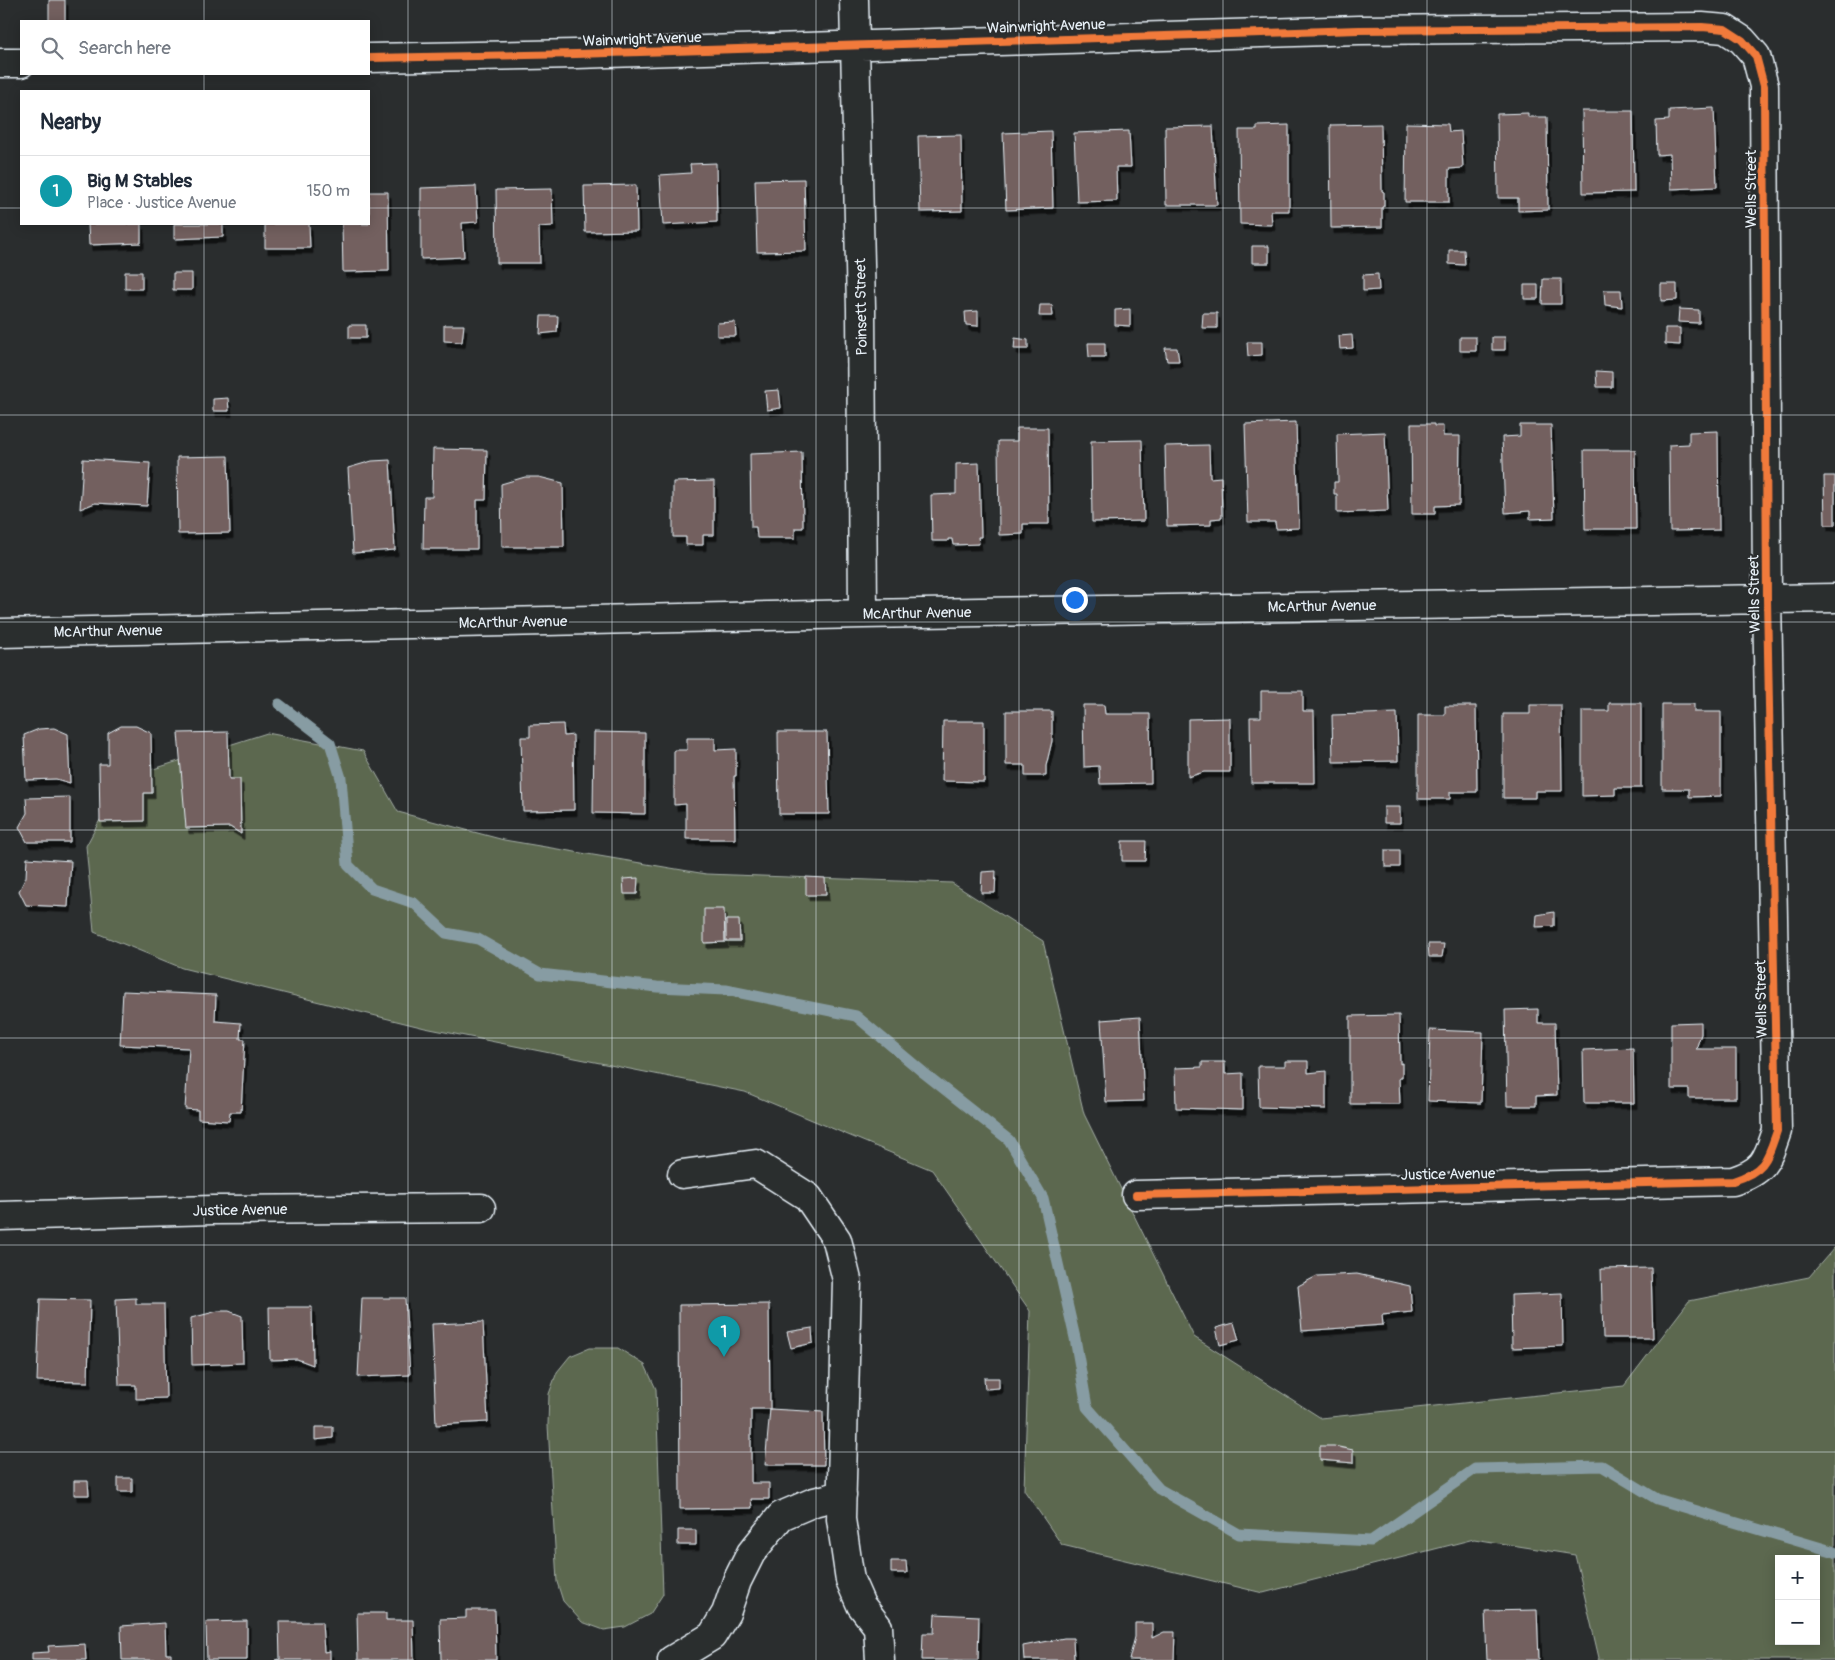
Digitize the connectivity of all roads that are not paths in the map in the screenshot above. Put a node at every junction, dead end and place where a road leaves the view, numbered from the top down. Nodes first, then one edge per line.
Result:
1 (854, 0) edge
2 (1725, 29) joint
3 (856, 46) junction
4 (370, 58) edge
5 (0, 63) edge
6 (20, 63) edge
7 (1835, 598) edge
8 (1767, 599) junction
9 (864, 614) junction
10 (0, 633) edge
11 (1758, 1170) joint
12 (682, 1174) dead end
13 (1136, 1195) dead end
14 (481, 1208) dead end
15 (0, 1216) edge
16 (842, 1495) junction
17 (672, 1660) edge
18 (880, 1660) edge

1 - 3 street, Poinsett Street
2 - 3 street, Wainwright Avenue
2 - 8 street, Wells Street
3 - 4 street, Wainwright Avenue
3 - 9 street, Poinsett Street
5 - 6 street
7 - 8 street, McArthur Avenue
8 - 9 street, McArthur Avenue
8 - 11 street, Wells Street
9 - 10 street, McArthur Avenue
11 - 13 street, Justice Avenue
12 - 16 street
14 - 15 street, Justice Avenue
16 - 17 street
16 - 18 street

